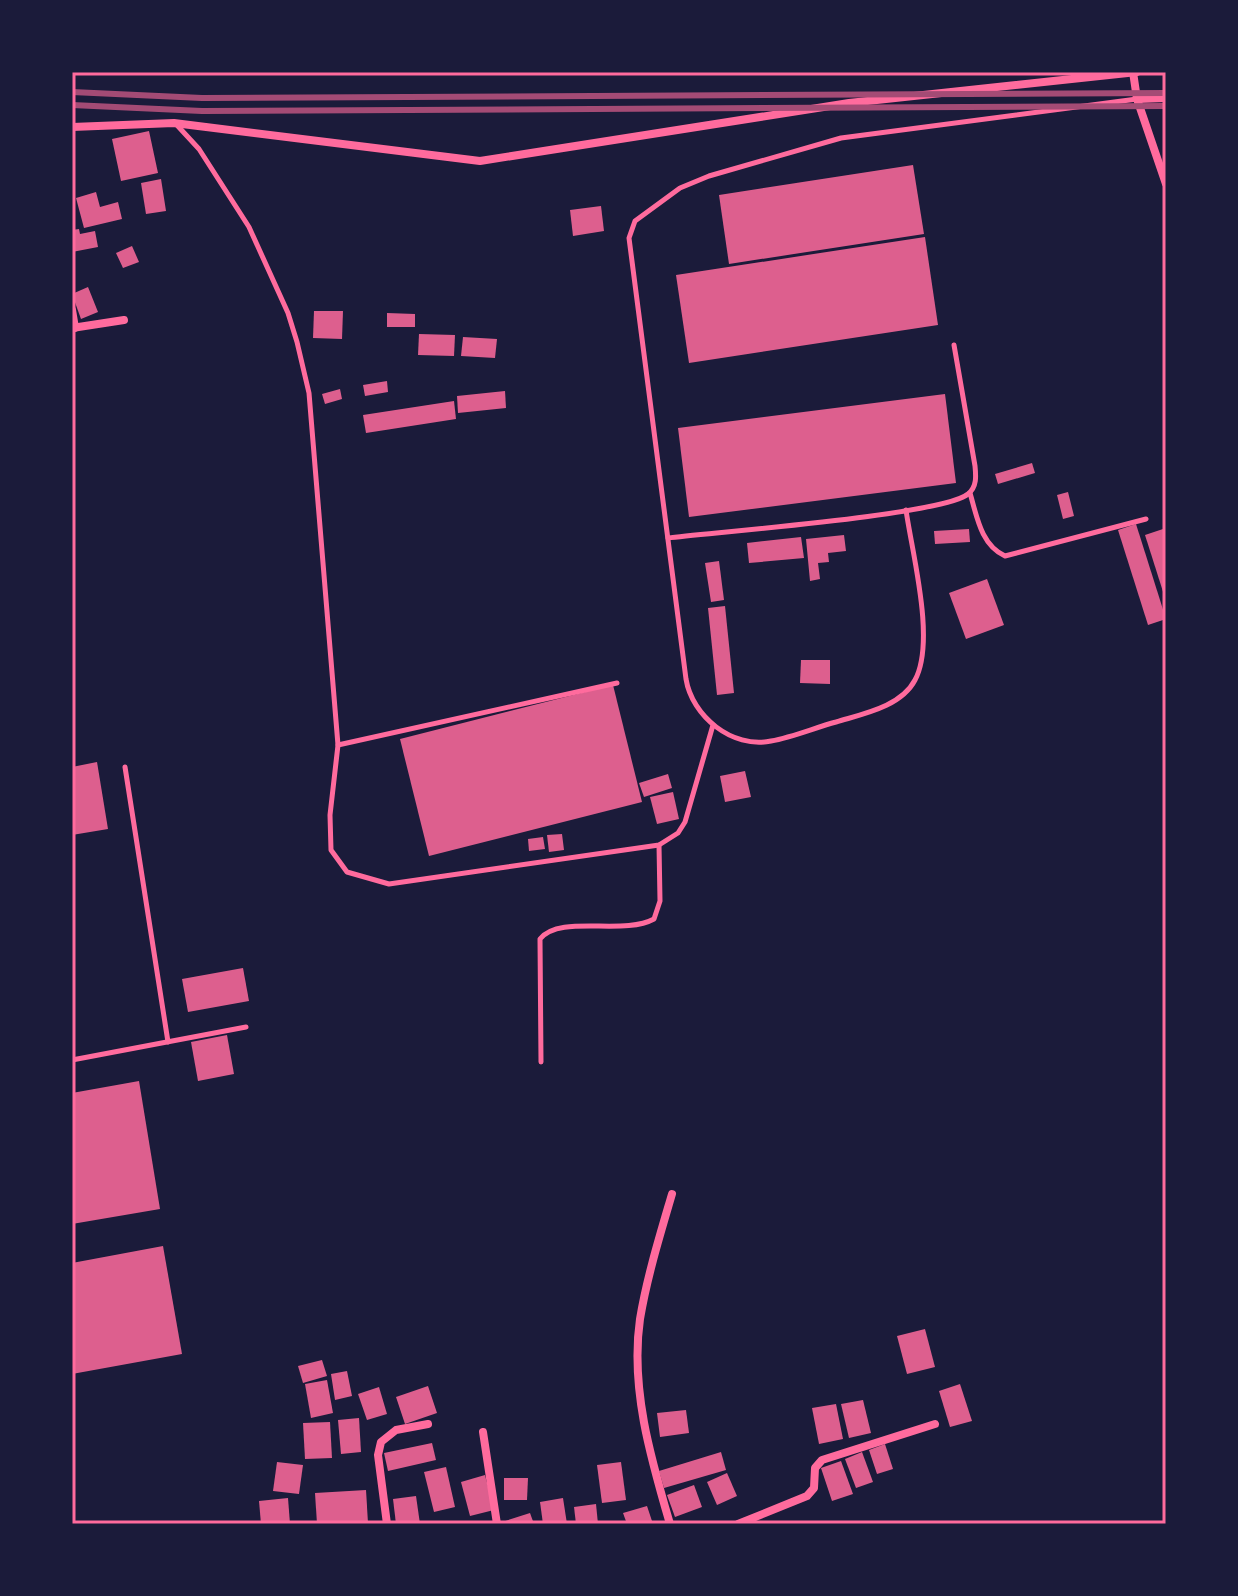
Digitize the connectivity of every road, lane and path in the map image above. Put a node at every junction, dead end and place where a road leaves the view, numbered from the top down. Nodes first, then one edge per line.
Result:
1 (1135, 72) edge
2 (1166, 98) edge
3 (1137, 99) junction
4 (174, 123) junction
5 (72, 127) edge
6 (1166, 184) edge
7 (72, 310) edge
8 (124, 320) dead end
9 (73, 328) edge
10 (954, 345) dead end
11 (970, 493) junction
12 (906, 510) junction
13 (1146, 519) dead end
14 (668, 538) junction
15 (617, 683) dead end
16 (713, 725) junction
17 (338, 745) junction
18 (125, 767) dead end
19 (659, 845) junction
20 (246, 1027) dead end
21 (168, 1042) junction
22 (72, 1060) edge
23 (541, 1062) dead end
24 (672, 1194) dead end
25 (428, 1424) dead end
26 (935, 1424) dead end
27 (483, 1432) dead end
28 (387, 1524) edge
29 (497, 1524) edge
30 (670, 1524) edge
31 (738, 1524) edge

1 - 3 street
1 - 4 street
2 - 3 street
3 - 6 street
3 - 14 lane
4 - 5 street
4 - 17 lane
7 - 9 street
8 - 9 street
10 - 11 lane
11 - 12 lane
11 - 13 lane
12 - 14 lane
12 - 16 lane
14 - 16 lane
15 - 17 lane
16 - 19 lane
17 - 19 lane
18 - 21 lane
19 - 23 lane
20 - 21 lane
21 - 22 lane
24 - 30 street
25 - 28 street
26 - 31 street
27 - 29 street

